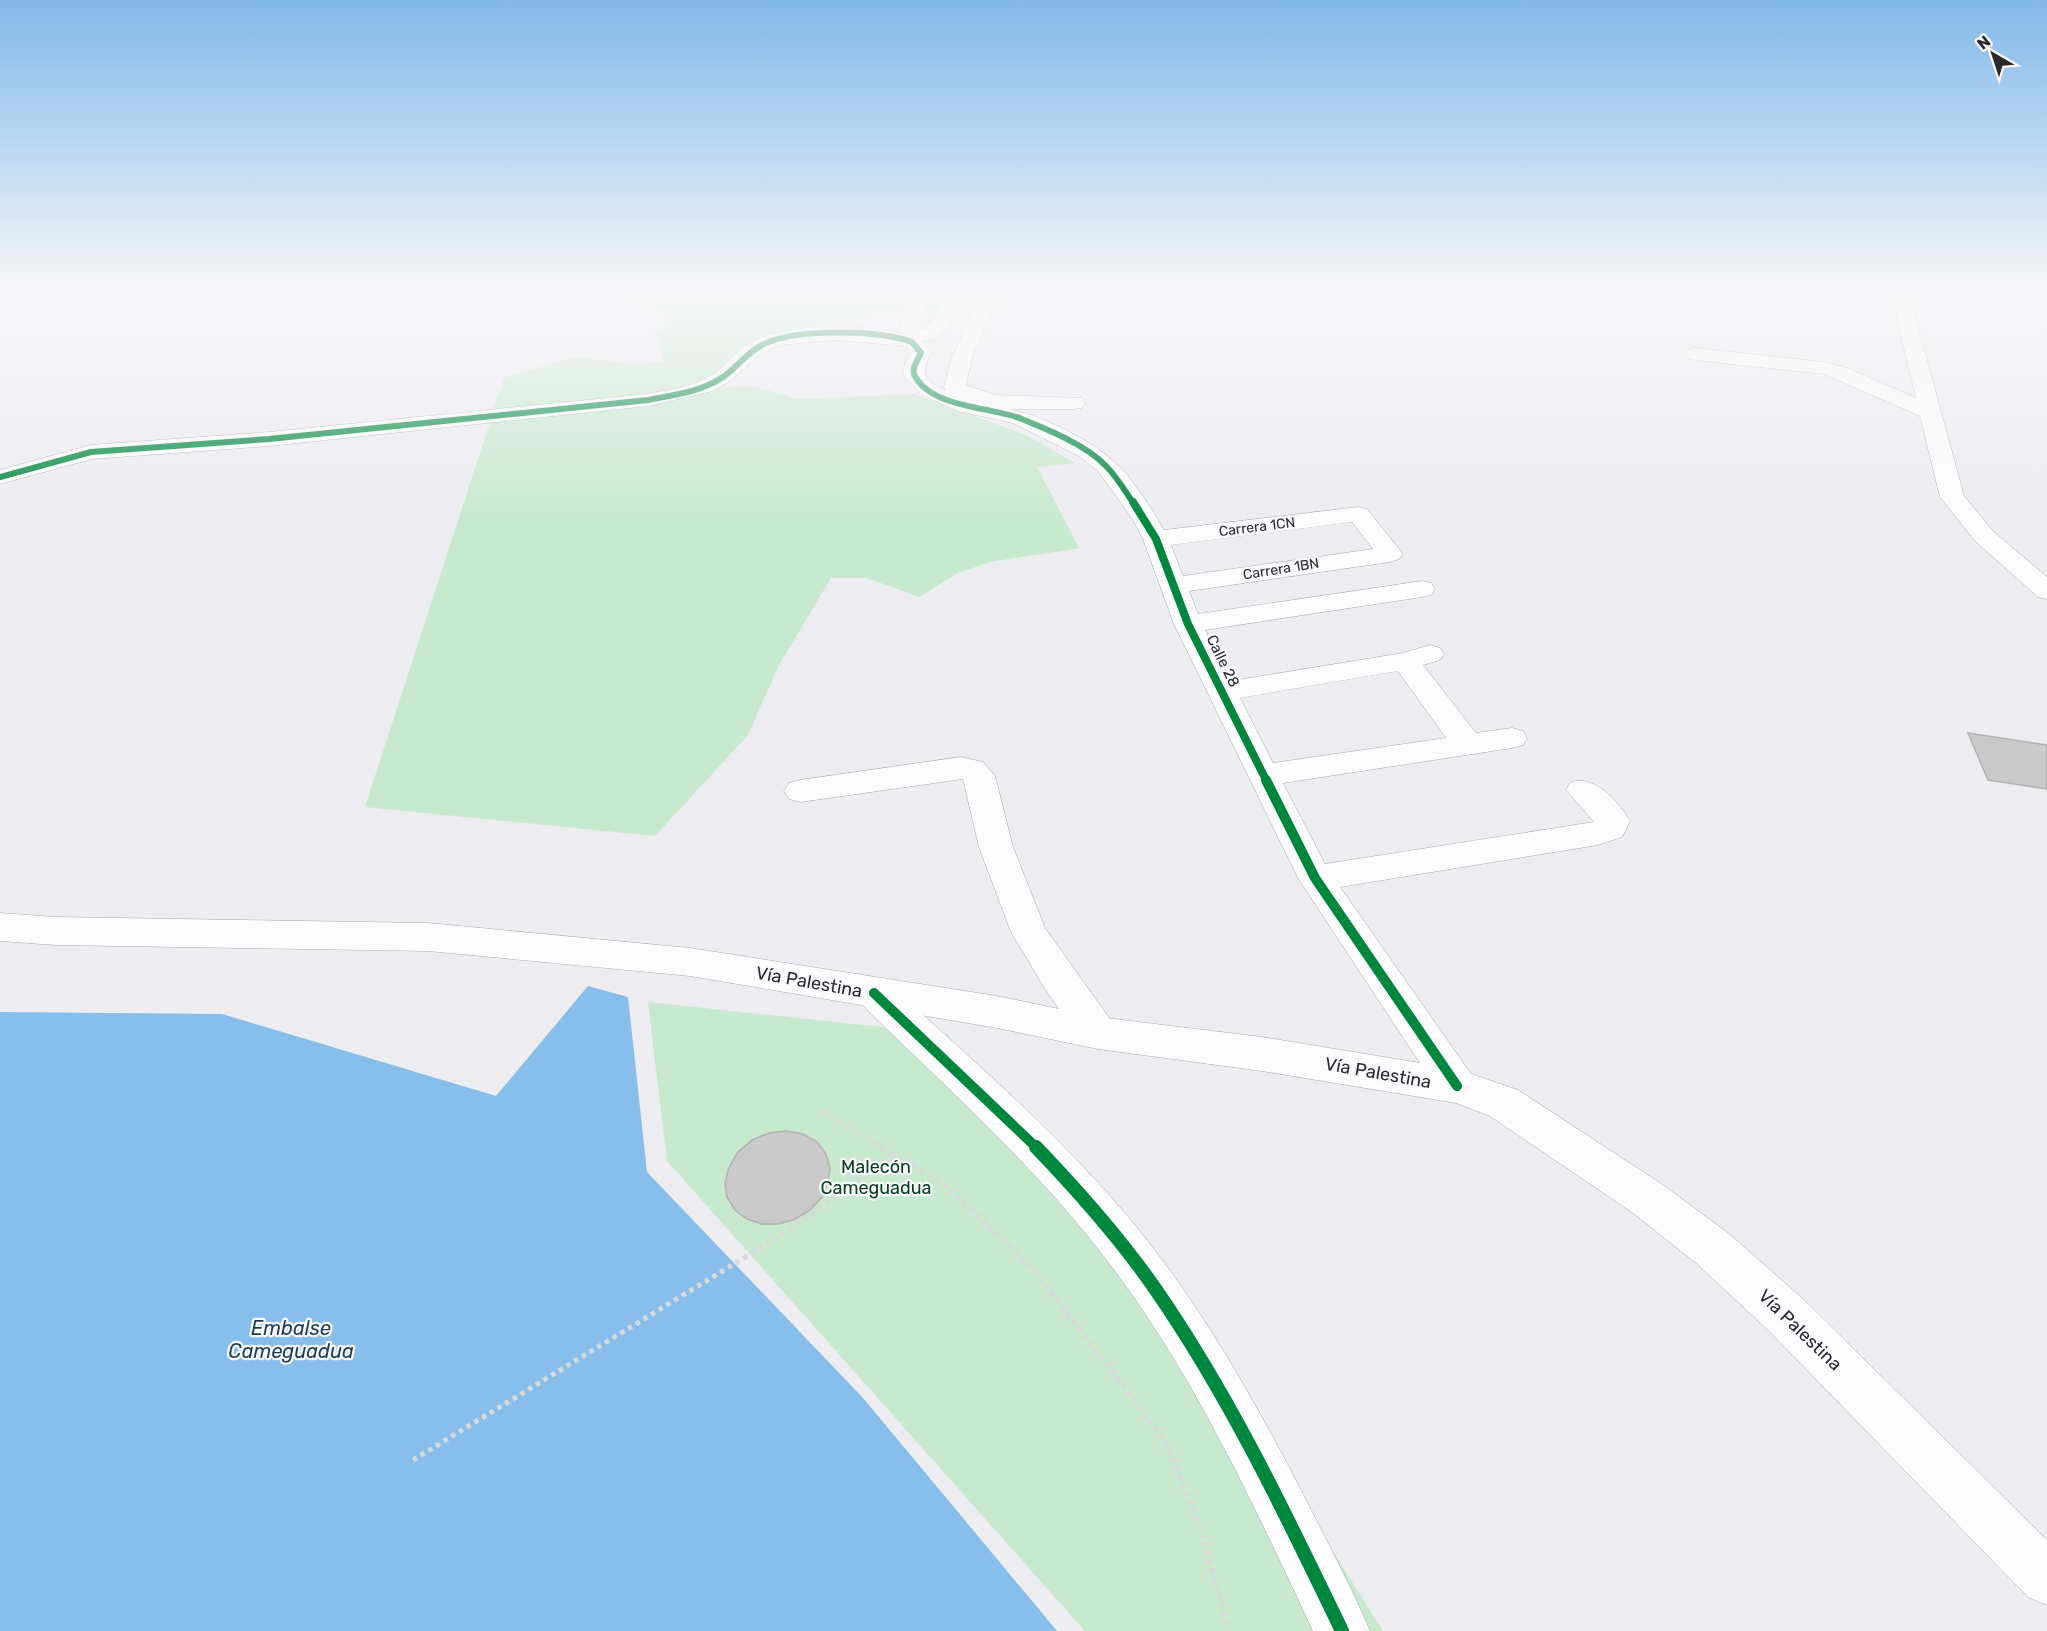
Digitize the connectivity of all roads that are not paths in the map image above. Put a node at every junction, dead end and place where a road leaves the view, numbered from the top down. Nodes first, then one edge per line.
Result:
1 (733, 368) edge
2 (913, 368) edge
3 (959, 368) edge
4 (1824, 368) edge
5 (1919, 368) edge
6 (1074, 404) dead end
7 (1930, 412) junction
8 (0, 477) edge
9 (1156, 540) junction
10 (1390, 554) joint
11 (1315, 564) junction
12 (1172, 586) junction
13 (1422, 589) dead end
14 (2047, 591) edge
15 (1340, 600) junction
16 (1188, 624) junction
17 (1221, 692) junction
18 (1512, 738) dead end
19 (1468, 745) junction
20 (1264, 775) junction
21 (1582, 790) dead end
22 (800, 791) dead end
23 (1316, 878) junction
24 (0, 927) edge
25 (874, 993) junction
26 (1098, 1033) junction
27 (1457, 1086) junction
28 (2047, 1578) edge
29 (1342, 1631) edge

1 - 8 street
2 - 9 street, Calle 28
3 - 6 street
4 - 7 street
5 - 7 street
7 - 14 street
9 - 10 street, Carrera 1CN
9 - 12 street, Calle 28
10 - 11 street, Carrera 1BN
11 - 12 street, Carrera 1BN
11 - 15 street
12 - 16 street, Calle 28
13 - 15 street
15 - 16 street
16 - 17 street, Calle 28
17 - 19 street
17 - 20 street, Calle 28
18 - 19 street
19 - 20 street
20 - 23 street, Calle 28
21 - 23 street
22 - 26 street
23 - 27 street, Calle 28
24 - 25 street, Vía Palestina
25 - 26 street, Vía Palestina
25 - 29 street
26 - 27 street, Vía Palestina
27 - 28 street, Vía Palestina

